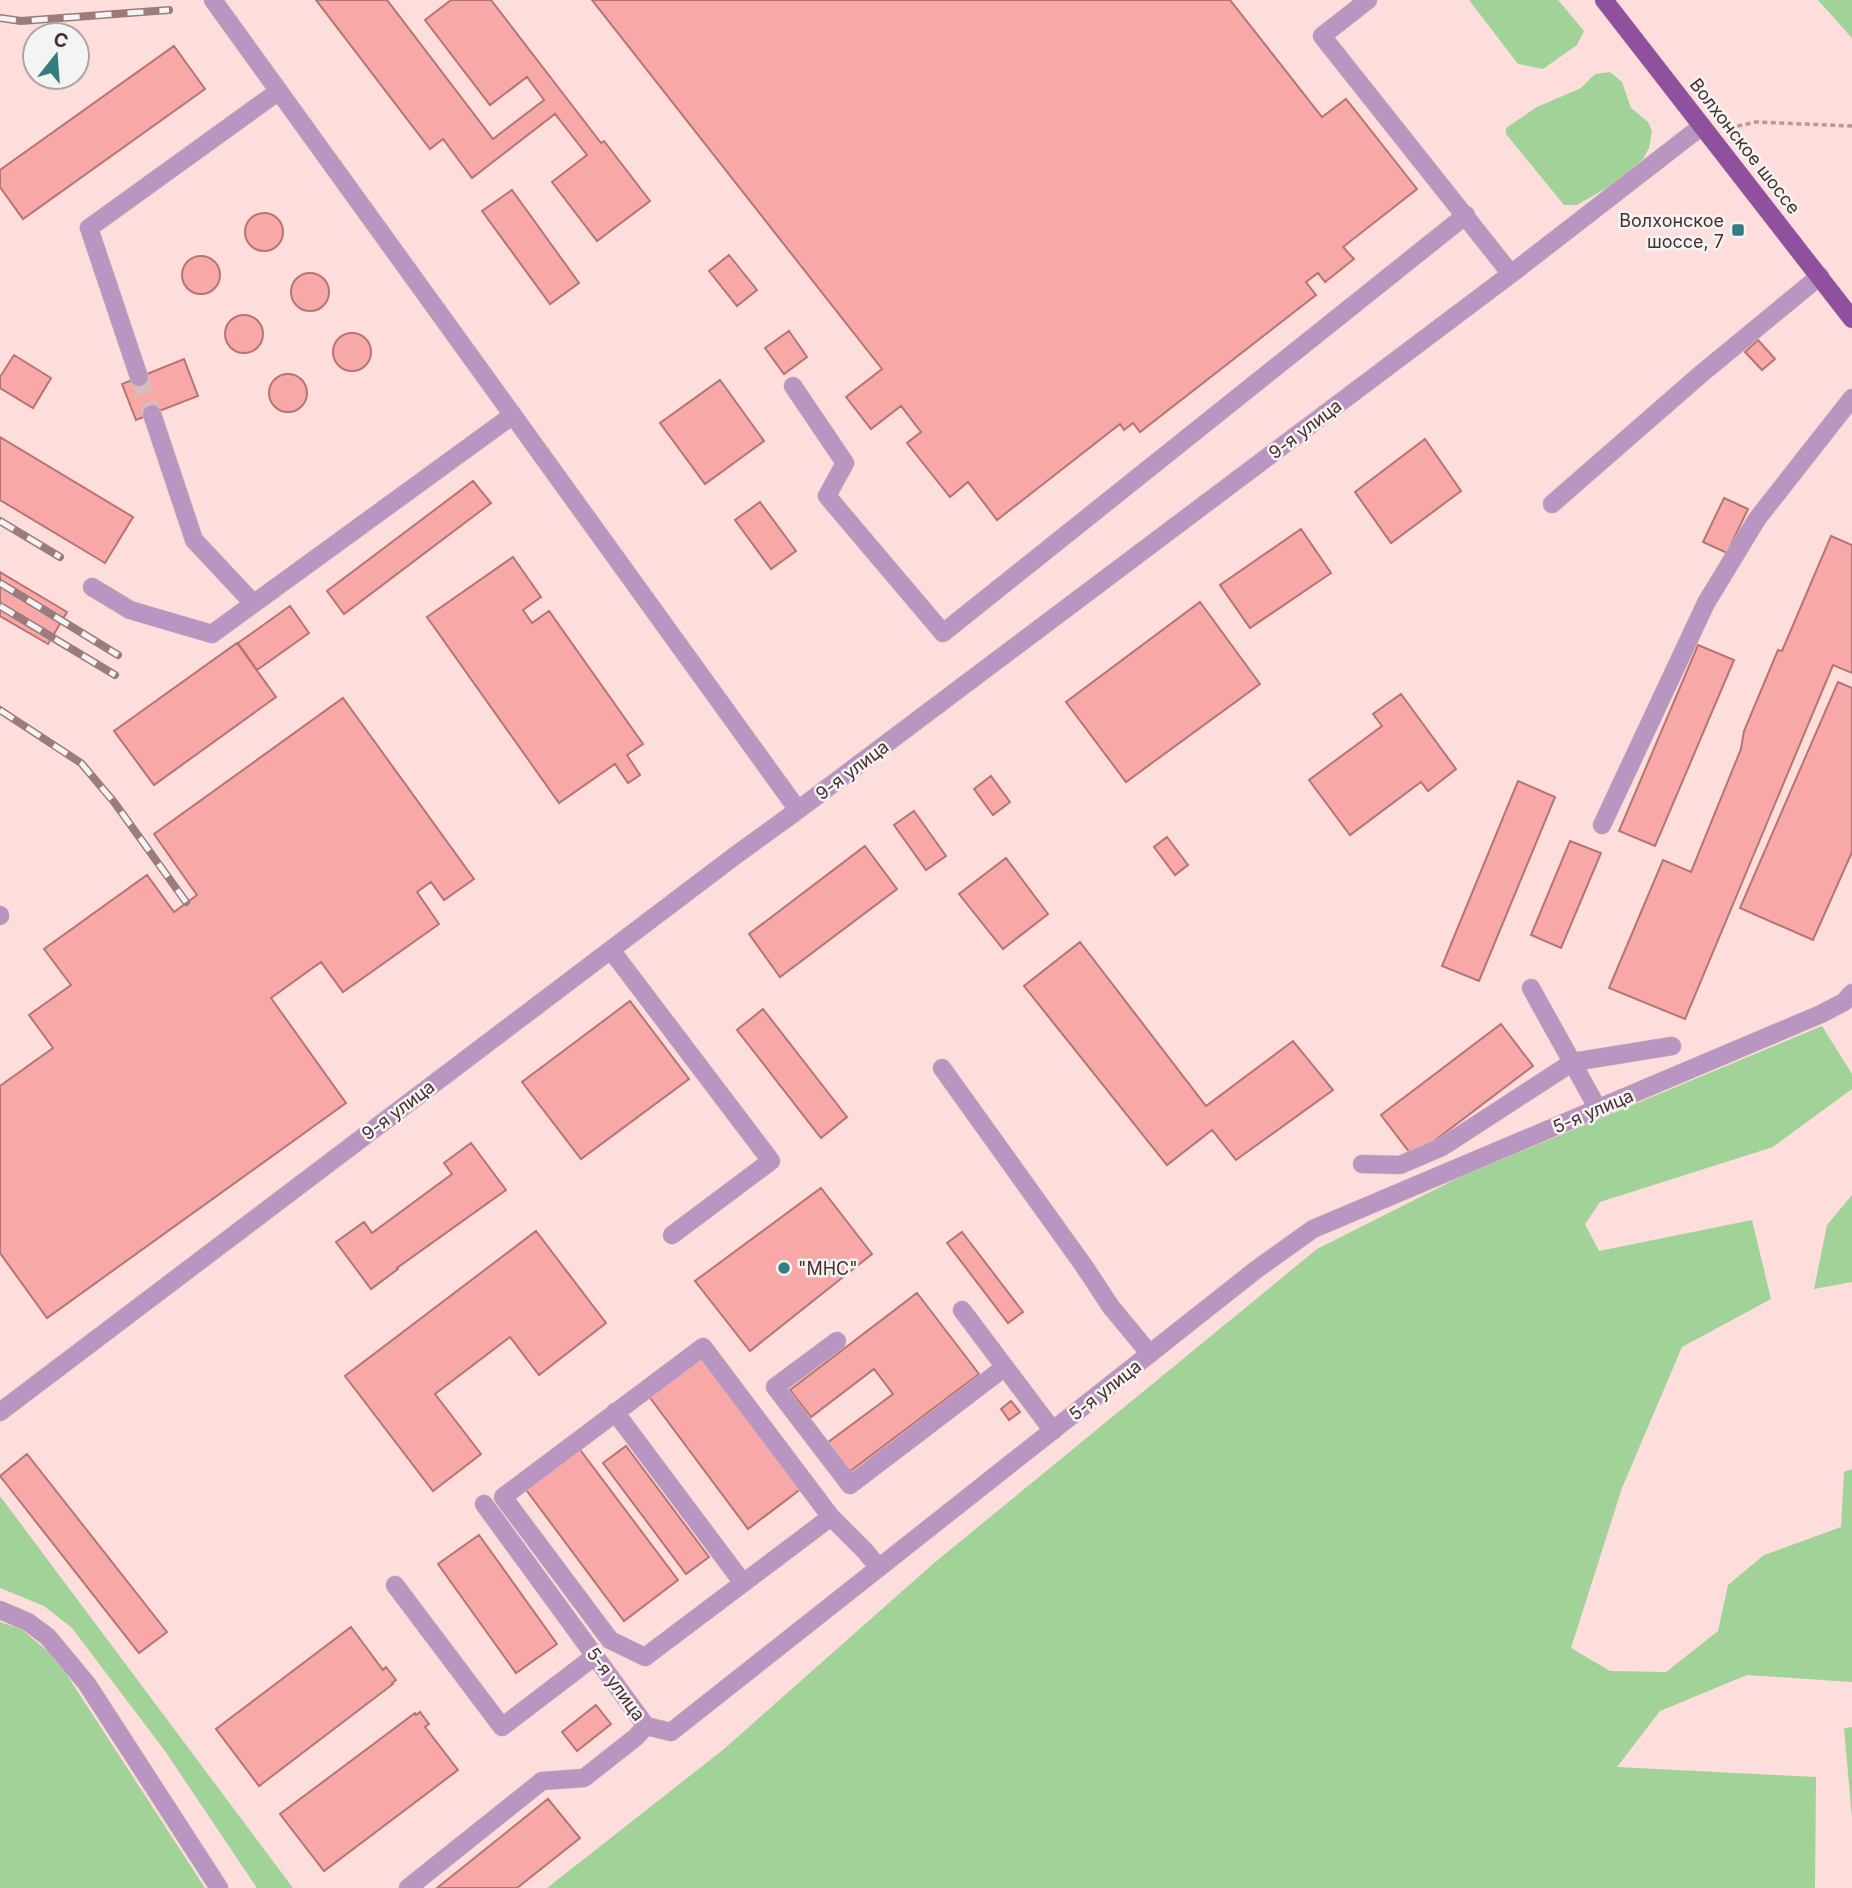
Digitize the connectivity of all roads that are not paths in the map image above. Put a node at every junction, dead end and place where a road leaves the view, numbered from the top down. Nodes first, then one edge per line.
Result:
1 (213, 0) edge
2 (1368, 0) edge
3 (1604, 0) edge
4 (279, 91) junction
5 (1702, 126) junction
6 (1466, 215) junction
7 (1511, 274) junction
8 (1820, 276) junction
9 (1852, 318) edge
10 (139, 377) tunnel mouth
11 (793, 386) dead end
12 (1852, 398) edge
13 (152, 414) tunnel mouth
14 (513, 415) junction
15 (1552, 504) dead end
16 (92, 587) dead end
17 (253, 603) junction
18 (799, 810) junction
19 (1602, 825) dead end
20 (611, 950) junction
21 (1531, 988) dead end
22 (1852, 993) edge
23 (1672, 1046) dead end
24 (1573, 1062) junction
25 (942, 1068) dead end
26 (1598, 1109) junction
27 (1362, 1164) dead end
28 (672, 1236) dead end
29 (962, 1310) dead end
30 (837, 1341) dead end
31 (1150, 1354) junction
32 (1005, 1367) junction
33 (0, 1412) edge
34 (615, 1412) junction
35 (1053, 1431) junction
36 (484, 1504) dead end
37 (831, 1517) junction
38 (879, 1568) junction
39 (743, 1583) junction
40 (395, 1585) dead end
41 (0, 1610) edge
42 (596, 1656) junction
43 (646, 1726) junction
44 (219, 1888) edge
45 (408, 1888) edge

1 - 4 street
2 - 6 street
3 - 5 main road, Волхонское шоссе
4 - 10 street
4 - 14 street
5 - 7 street, 9-я улица
5 - 8 main road, Волхонское шоссе
6 - 7 street
6 - 11 street
7 - 18 street, 9-я улица
8 - 9 main road, Волхонское шоссе
8 - 15 street
12 - 19 street
13 - 17 street
14 - 17 street
14 - 18 street
16 - 17 street
18 - 20 street, 9-я улица
20 - 28 street
20 - 33 street, 9-я улица
21 - 24 street
22 - 26 street, 5-я улица
23 - 24 street
24 - 26 street
24 - 27 street
25 - 31 street
26 - 31 street, 5-я улица
29 - 32 street
30 - 32 street
31 - 35 street, 5-я улица
32 - 35 street
34 - 37 street
34 - 39 street
34 - 39 street
35 - 38 street, 5-я улица
36 - 42 street, 5-я улица
37 - 38 street
37 - 39 street
38 - 43 street, 5-я улица
40 - 42 street
41 - 44 street
42 - 43 street, 5-я улица
43 - 45 street

